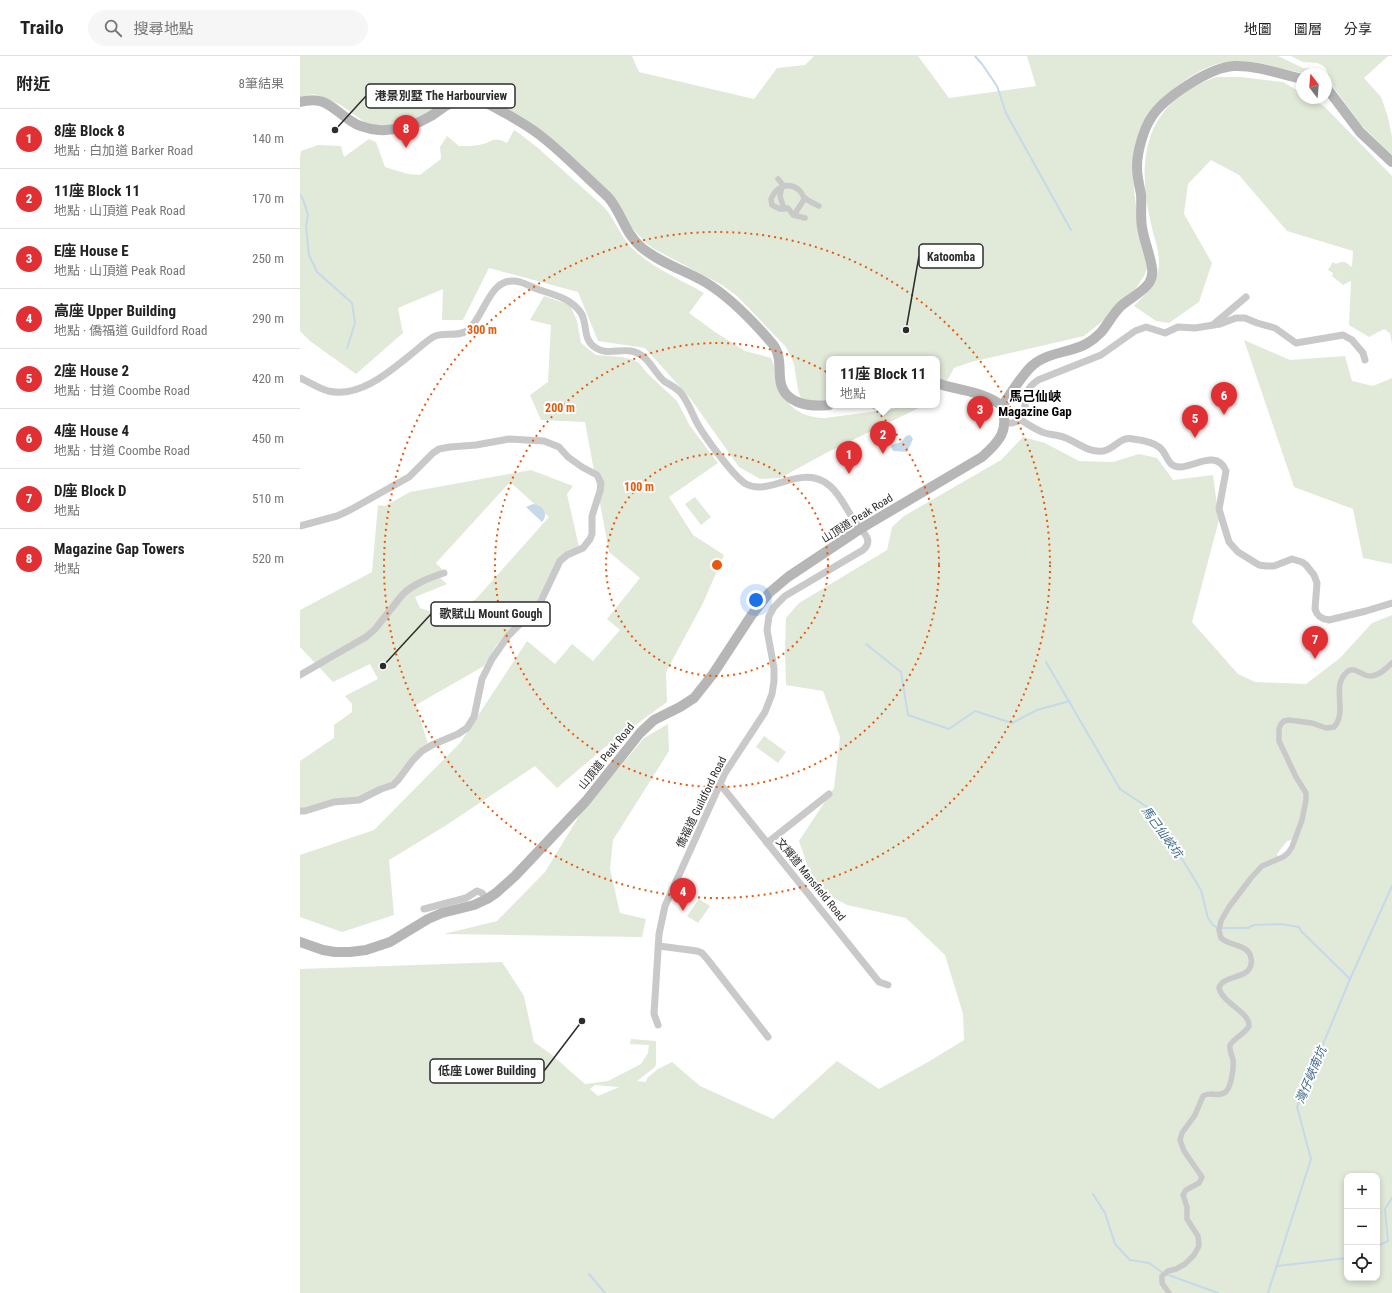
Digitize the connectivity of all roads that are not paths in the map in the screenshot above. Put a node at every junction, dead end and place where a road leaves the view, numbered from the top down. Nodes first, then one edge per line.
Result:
1 (1296, 78) edge
2 (1332, 95) edge
3 (300, 102) edge
4 (1392, 162) edge
5 (778, 180) dead end
6 (783, 186) junction
7 (805, 198) junction
8 (819, 206) dead end
9 (784, 209) junction
10 (794, 215) junction
11 (805, 218) dead end
12 (1246, 297) dead end
13 (1212, 325) junction
14 (1364, 360) dead end
15 (300, 378) edge
16 (940, 384) edge
17 (1016, 387) junction
18 (979, 395) junction
19 (826, 405) edge
20 (1002, 406) junction
21 (1021, 420) junction
22 (1005, 423) junction
23 (300, 526) edge
24 (860, 529) junction
25 (444, 572) dead end
26 (1392, 603) edge
27 (1392, 663) edge
28 (300, 675) edge
29 (720, 784) junction
30 (829, 794) dead end
31 (300, 811) edge
32 (767, 843) junction
33 (487, 899) junction
34 (424, 909) dead end
35 (300, 942) edge
36 (659, 946) junction
37 (888, 985) dead end
38 (658, 1025) dead end
39 (768, 1037) dead end
40 (1170, 1293) edge

1 - 17 main road
2 - 4 main road
3 - 19 main road
5 - 6 street
6 - 7 street
6 - 9 street
6 - 9 street
7 - 8 street
7 - 10 street
9 - 10 street
10 - 11 street
12 - 13 street
13 - 14 street
13 - 21 street
15 - 24 street
16 - 18 main road
17 - 18 main road
17 - 20 main road
18 - 20 main road
20 - 22 main road
21 - 22 street
21 - 26 street
22 - 24 main road, 山頂道 Peak Road
23 - 31 street
24 - 29 street, 僑福道 Guildford Road
24 - 33 main road, 山頂道 Peak Road
25 - 28 street
27 - 40 street
29 - 32 street, 文輝道 Mansfield Road
29 - 36 street, 僑福道 Guildford Road
30 - 32 street
32 - 37 street, 文輝道 Mansfield Road
33 - 34 street
33 - 35 main road, 山頂道 Peak Road
36 - 38 street, 僑福道 Guildford Road
36 - 39 street

